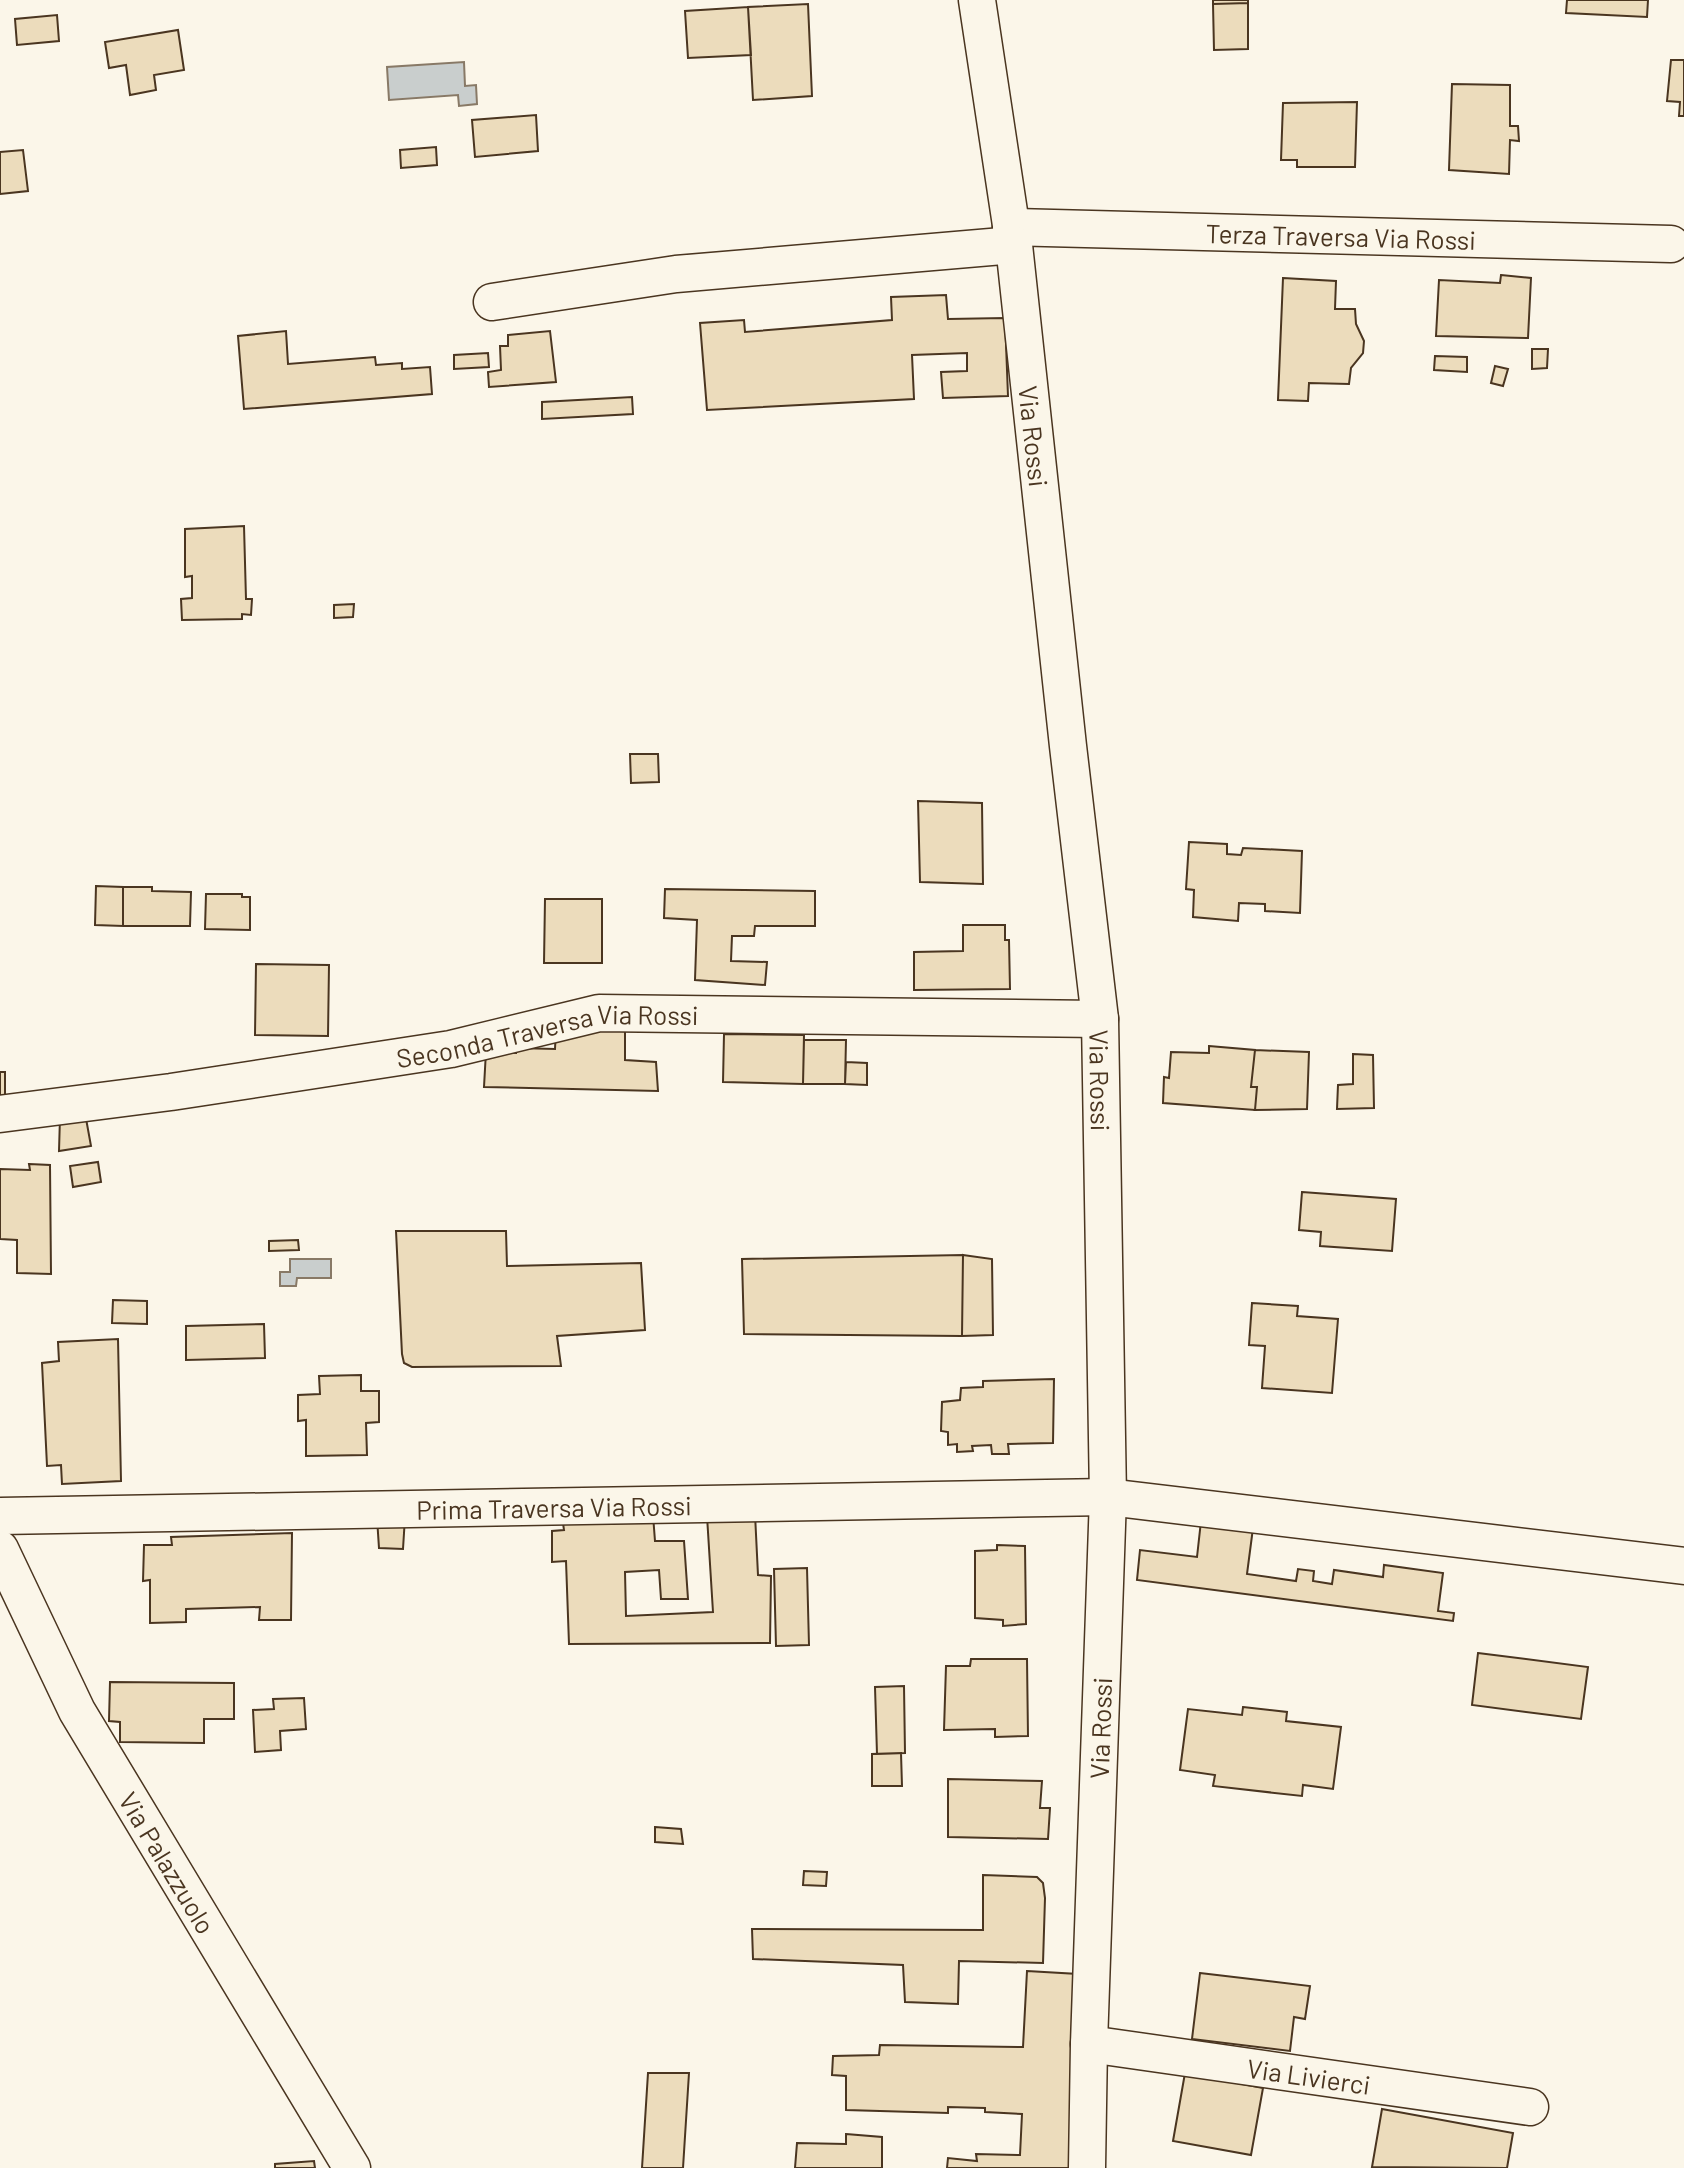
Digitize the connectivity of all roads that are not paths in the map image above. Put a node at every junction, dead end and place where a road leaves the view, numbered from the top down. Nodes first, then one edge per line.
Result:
1 (977, 0) edge
2 (1013, 236) junction
3 (1671, 244) dead end
4 (492, 302) dead end
5 (1100, 1019) junction
6 (0, 1114) edge
7 (1108, 1497) junction
8 (0, 1516) edge
9 (0, 1549) edge
10 (1684, 1566) edge
11 (1089, 2044) junction
12 (1530, 2107) dead end
13 (352, 2168) edge
14 (1087, 2168) edge

1 - 2 street, Via Rossi
2 - 3 street, Terza Traversa Via Rossi
2 - 4 street, Terza Traversa Via Rossi
2 - 5 street, Via Rossi
5 - 6 street, Seconda Traversa Via Rossi
5 - 7 street, Via Rossi
7 - 8 street, Prima Traversa Via Rossi
7 - 10 street, Prima Traversa Via Rossi
7 - 11 street, Via Rossi
9 - 13 street, Via Palazzuolo
11 - 12 street, Via Livierci
11 - 14 street, Via Rossi

